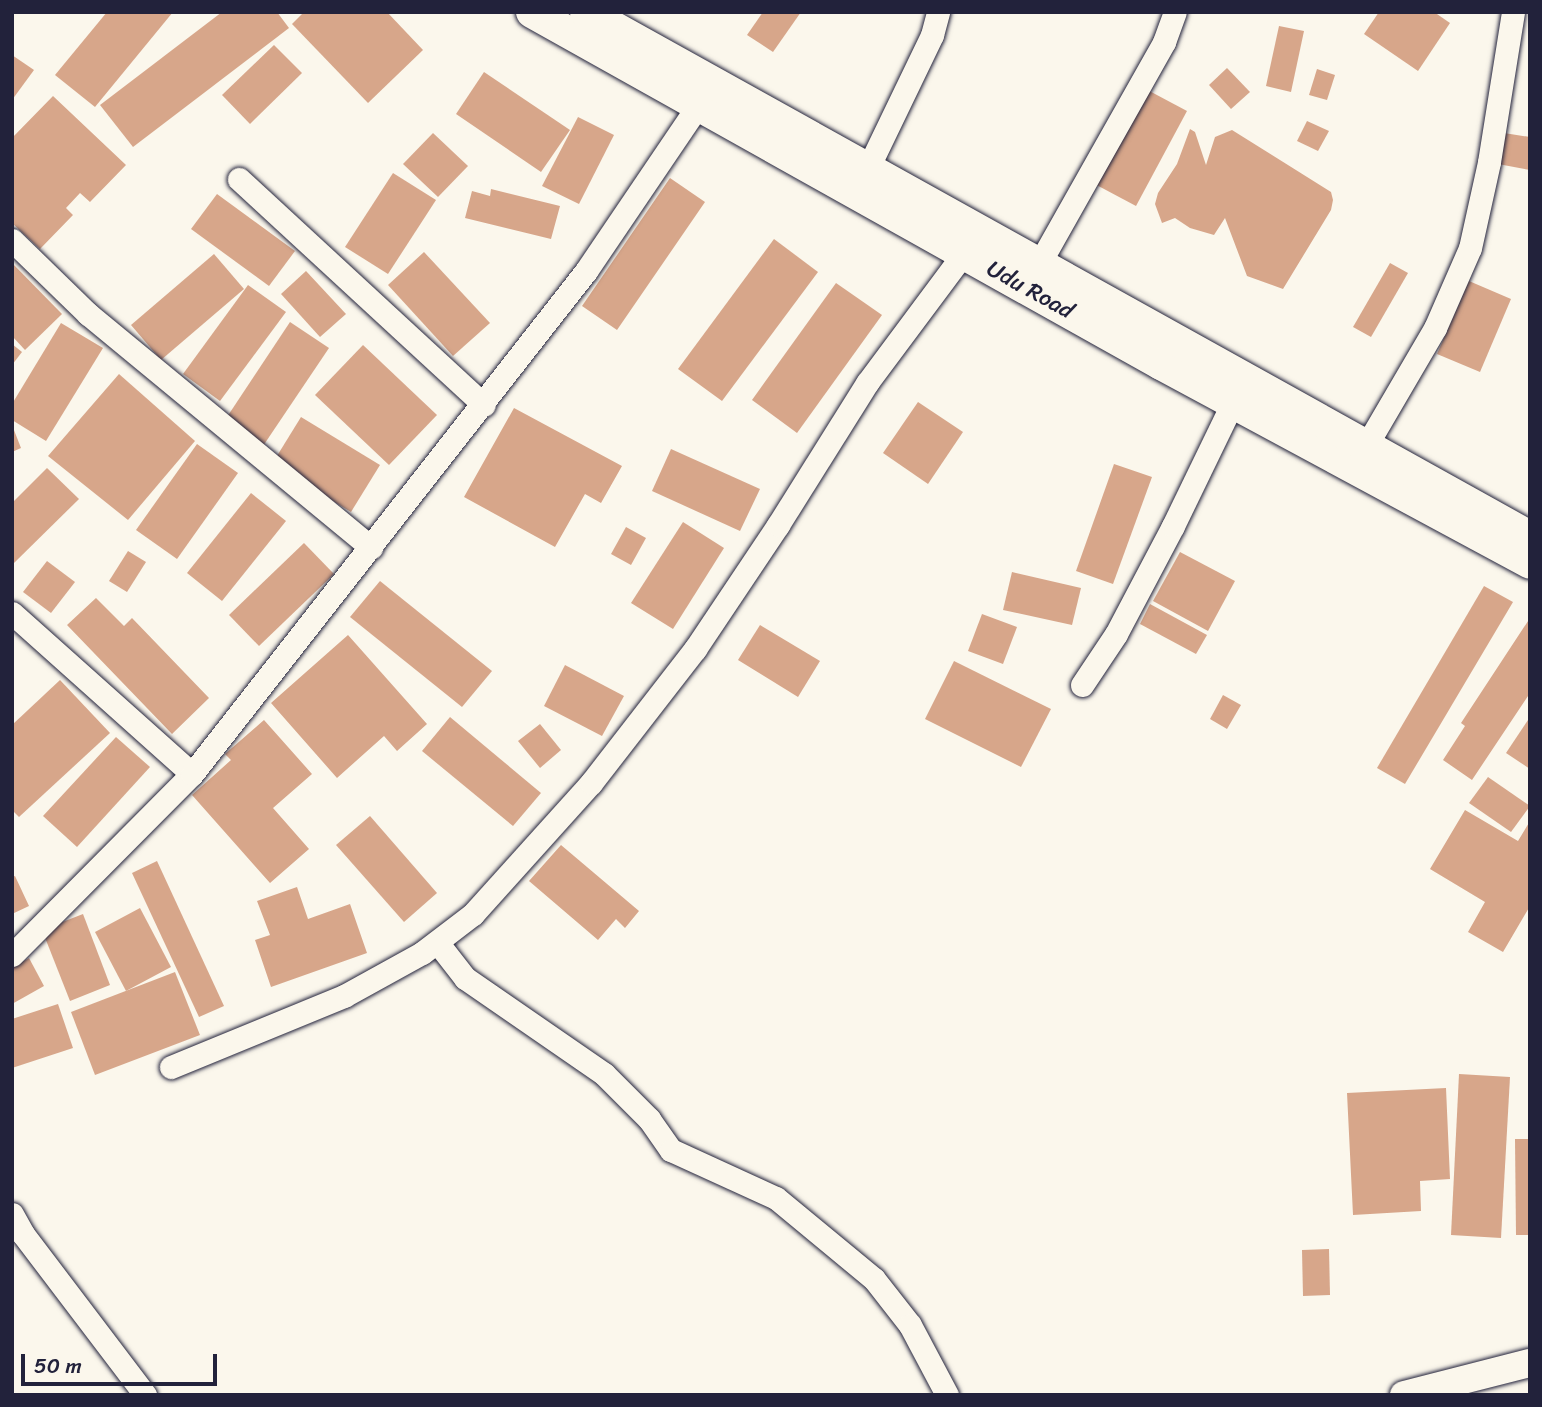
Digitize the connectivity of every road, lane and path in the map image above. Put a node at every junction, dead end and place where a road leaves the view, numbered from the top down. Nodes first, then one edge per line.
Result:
1 (533, 12) edge
2 (586, 12) edge
3 (938, 12) edge
4 (1175, 12) edge
5 (1513, 12) edge
6 (697, 107) junction
7 (868, 168) junction
8 (239, 179) dead end
9 (12, 240) edge
10 (964, 253) junction
11 (1039, 264) junction
12 (1233, 402) junction
13 (484, 405) junction
14 (1366, 446) junction
15 (1530, 537) edge
16 (370, 547) junction
17 (1530, 563) edge
18 (12, 613) edge
19 (1082, 685) dead end
20 (192, 774) junction
21 (437, 942) junction
22 (12, 955) edge
23 (171, 1067) dead end
24 (12, 1214) edge
25 (1530, 1363) edge
26 (145, 1395) edge
27 (947, 1395) edge
28 (1404, 1395) edge

1 - 6 main road, Udu Road
2 - 7 main road, Udu Road
3 - 7 street
4 - 11 street
5 - 14 street
6 - 10 main road, Udu Road
6 - 13 street
7 - 11 main road, Udu Road
8 - 13 street
9 - 16 street
10 - 12 main road, Udu Road
10 - 21 street
11 - 14 main road, Udu Road
12 - 17 main road, Udu Road
12 - 19 street
13 - 16 street
14 - 15 main road, Udu Road
16 - 20 street
18 - 20 street
20 - 22 street
21 - 23 street
21 - 27 street
24 - 26 street
25 - 28 street

